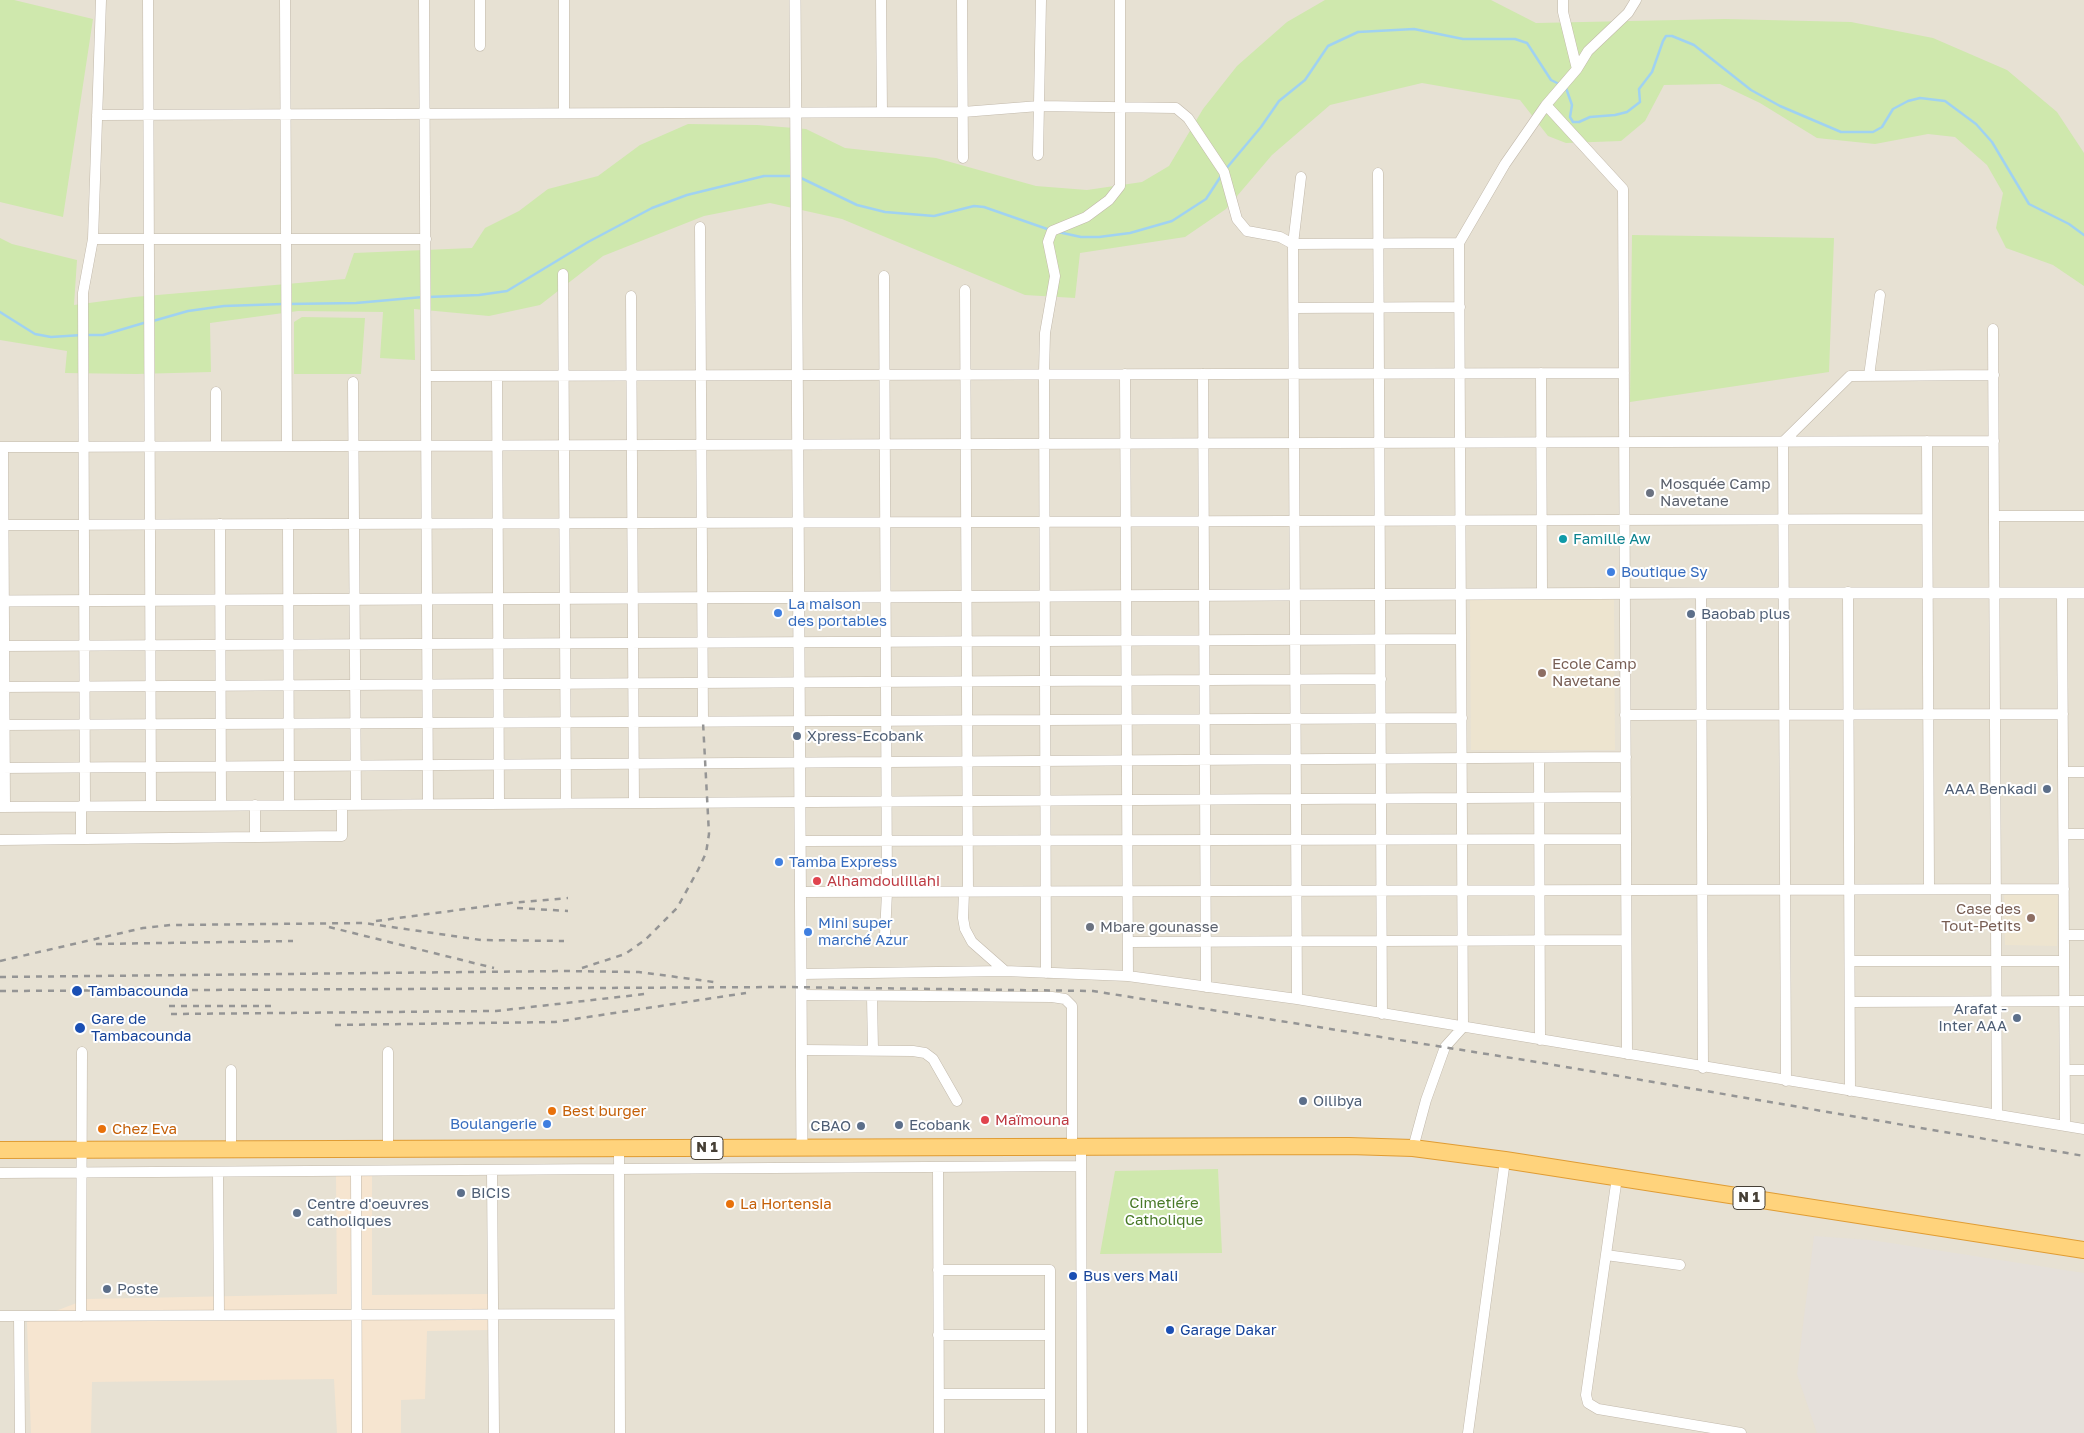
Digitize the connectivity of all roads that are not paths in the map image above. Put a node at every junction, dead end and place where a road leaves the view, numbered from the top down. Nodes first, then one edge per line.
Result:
1 (101, 0) edge
2 (148, 0) edge
3 (285, 0) edge
4 (424, 0) edge
5 (480, 0) edge
6 (564, 0) edge
7 (795, 0) edge
8 (881, 0) edge
9 (962, 0) edge
10 (1041, 0) edge
11 (1120, 0) edge
12 (1563, 0) edge
13 (1636, 0) edge
14 (480, 46) dead end
15 (1577, 69) junction
16 (1546, 105) junction
17 (1039, 106) junction
18 (1120, 106) junction
19 (796, 112) junction
20 (882, 112) junction
21 (963, 112) junction
22 (564, 113) junction
23 (148, 114) junction
24 (286, 114) junction
25 (424, 114) junction
26 (97, 115) junction
27 (1038, 155) dead end
28 (963, 158) dead end
29 (1378, 173) dead end
30 (1301, 177) dead end
31 (700, 228) dead end
32 (93, 239) junction
33 (148, 239) junction
34 (286, 239) junction
35 (426, 239) junction
36 (1459, 243) junction
37 (1293, 244) junction
38 (1379, 244) junction
39 (563, 274) dead end
40 (884, 276) dead end
41 (965, 290) dead end
42 (1880, 295) dead end
43 (632, 296) dead end
44 (1379, 307) junction
45 (1460, 307) junction
46 (1294, 308) junction
47 (1993, 329) dead end
48 (1379, 373) junction
49 (1460, 373) junction
50 (1541, 373) junction
51 (1624, 373) junction
52 (965, 374) junction
53 (1044, 374) junction
54 (1125, 374) junction
55 (1203, 374) junction
56 (1294, 374) junction
57 (701, 375) junction
58 (798, 375) junction
59 (884, 375) junction
60 (1994, 375) junction
61 (426, 376) junction
62 (496, 376) junction
63 (564, 376) junction
64 (632, 376) junction
65 (1869, 376) junction
66 (353, 382) dead end
67 (216, 392) dead end
68 (1927, 441) junction
69 (1994, 441) junction
70 (1542, 442) junction
71 (1624, 442) junction
72 (1783, 442) junction
73 (1203, 443) junction
74 (1294, 443) junction
75 (1380, 443) junction
76 (1460, 443) junction
77 (885, 444) junction
78 (966, 444) junction
79 (1044, 444) junction
80 (1125, 444) junction
81 (497, 445) junction
82 (564, 445) junction
83 (632, 445) junction
84 (701, 445) junction
85 (799, 445) junction
86 (149, 446) junction
87 (216, 446) junction
88 (287, 446) junction
89 (353, 446) junction
90 (426, 446) junction
91 (1, 447) edge
92 (83, 447) junction
93 (1994, 516) junction
94 (2084, 516) edge
95 (1927, 519) junction
96 (1461, 520) junction
97 (1542, 520) junction
98 (1624, 520) junction
99 (1783, 520) junction
100 (1126, 521) junction
101 (1204, 521) junction
102 (1295, 521) junction
103 (1380, 521) junction
104 (799, 522) junction
105 (885, 522) junction
106 (966, 522) junction
107 (1044, 522) junction
108 (427, 523) junction
109 (497, 523) junction
110 (564, 523) junction
111 (633, 523) junction
112 (702, 523) junction
113 (2, 524) edge
114 (83, 524) junction
115 (149, 524) junction
116 (220, 524) junction
117 (288, 524) junction
118 (354, 524) junction
119 (1701, 592) junction
120 (1782, 592) junction
121 (1848, 592) junction
122 (1542, 593) junction
123 (1625, 593) junction
124 (1927, 593) junction
125 (1994, 593) junction
126 (2062, 593) junction
127 (2084, 593) edge
128 (1295, 594) junction
129 (1380, 594) junction
130 (1461, 594) junction
131 (1126, 595) junction
132 (1204, 595) junction
133 (885, 596) junction
134 (966, 596) junction
135 (1044, 596) junction
136 (702, 597) junction
137 (800, 597) junction
138 (498, 598) junction
139 (565, 598) junction
140 (633, 598) junction
141 (354, 599) junction
142 (426, 599) junction
143 (150, 600) junction
144 (220, 600) junction
145 (288, 600) junction
146 (2, 601) edge
147 (84, 601) junction
148 (1461, 639) junction
149 (1204, 640) junction
150 (1295, 640) junction
151 (1380, 640) junction
152 (1045, 641) junction
153 (1126, 641) junction
154 (800, 642) junction
155 (886, 642) junction
156 (966, 642) junction
157 (633, 643) junction
158 (702, 643) junction
159 (427, 644) junction
160 (498, 644) junction
161 (565, 644) junction
162 (221, 645) junction
163 (288, 645) junction
164 (355, 645) junction
165 (2, 646) edge
166 (84, 646) junction
167 (150, 646) junction
168 (1381, 679) junction
169 (1204, 680) junction
170 (1296, 680) junction
171 (967, 681) junction
172 (1045, 681) junction
173 (1127, 681) junction
174 (800, 682) junction
175 (886, 682) junction
176 (633, 683) junction
177 (702, 683) junction
178 (428, 684) junction
179 (498, 684) junction
180 (565, 684) junction
181 (289, 685) junction
182 (355, 685) junction
183 (84, 686) junction
184 (150, 686) junction
185 (221, 686) junction
186 (2, 687) edge
187 (1928, 714) junction
188 (1995, 714) junction
189 (2063, 714) junction
190 (1625, 715) junction
191 (1701, 715) junction
192 (1784, 715) junction
193 (1848, 715) junction
194 (1462, 718) junction
195 (1205, 719) junction
196 (1296, 719) junction
197 (1381, 719) junction
198 (1045, 720) junction
199 (1127, 720) junction
200 (800, 721) junction
201 (886, 721) junction
202 (967, 721) junction
203 (565, 722) junction
204 (634, 722) junction
205 (703, 722) junction
206 (428, 723) junction
207 (498, 723) junction
208 (221, 724) junction
209 (289, 724) junction
210 (355, 724) junction
211 (2, 725) edge
212 (84, 725) junction
213 (150, 725) junction
214 (1626, 757) junction
215 (1462, 758) junction
216 (1539, 758) junction
217 (1296, 759) junction
218 (1381, 759) junction
219 (1127, 760) junction
220 (1205, 760) junction
221 (967, 761) junction
222 (1046, 761) junction
223 (800, 762) junction
224 (886, 762) junction
225 (498, 764) junction
226 (566, 764) junction
227 (634, 764) junction
228 (356, 765) junction
229 (428, 765) junction
230 (221, 766) junction
231 (289, 766) junction
232 (84, 767) junction
233 (151, 767) junction
234 (2, 768) edge
235 (2064, 772) junction
236 (2084, 772) edge
237 (1539, 797) junction
238 (1626, 797) junction
239 (1381, 798) junction
240 (1462, 798) junction
241 (1296, 799) junction
242 (1046, 800) junction
243 (1127, 800) junction
244 (1205, 800) junction
245 (886, 801) junction
246 (967, 801) junction
247 (801, 802) junction
248 (566, 803) junction
249 (634, 803) junction
250 (428, 804) junction
251 (499, 804) junction
252 (255, 805) junction
253 (289, 805) junction
254 (342, 805) junction
255 (356, 805) junction
256 (83, 806) junction
257 (151, 806) junction
258 (222, 806) junction
259 (2, 807) edge
260 (2064, 834) junction
261 (2084, 834) edge
262 (255, 837) junction
263 (1626, 838) junction
264 (81, 839) junction
265 (1381, 839) junction
266 (1462, 839) junction
267 (1539, 839) junction
268 (0, 840) edge
269 (968, 840) junction
270 (1046, 840) junction
271 (1127, 840) junction
272 (1205, 840) junction
273 (1296, 840) junction
274 (801, 841) junction
275 (887, 841) junction
276 (1849, 889) junction
277 (1929, 889) junction
278 (1996, 889) junction
279 (2064, 889) junction
280 (1462, 890) junction
281 (1539, 890) junction
282 (1626, 890) junction
283 (1702, 890) junction
284 (1785, 890) junction
285 (1128, 891) junction
286 (1206, 891) junction
287 (1296, 891) junction
288 (1382, 891) junction
289 (801, 892) junction
290 (887, 892) junction
291 (966, 892) junction
292 (1046, 892) junction
293 (885, 935) dead end
294 (2064, 935) junction
295 (2084, 935) edge
296 (1626, 940) junction
297 (1297, 941) junction
298 (1382, 941) junction
299 (1463, 941) junction
300 (1540, 941) junction
301 (1128, 942) junction
302 (1206, 942) junction
303 (1850, 961) junction
304 (2064, 961) junction
305 (1997, 963) junction
306 (1005, 971) junction
307 (1046, 973) junction
308 (802, 974) junction
309 (1128, 976) junction
310 (1206, 987) junction
311 (802, 995) junction
312 (872, 996) junction
313 (1297, 999) junction
314 (2065, 1001) junction
315 (2084, 1001) edge
316 (1850, 1002) junction
317 (1996, 1003) junction
318 (1382, 1014) junction
319 (1463, 1027) junction
320 (1540, 1040) junction
321 (802, 1050) junction
322 (873, 1050) junction
323 (82, 1052) dead end
324 (388, 1052) dead end
325 (1627, 1054) junction
326 (1703, 1068) junction
327 (231, 1070) dead end
328 (2065, 1070) junction
329 (2084, 1070) edge
330 (1786, 1081) junction
331 (1850, 1091) junction
332 (957, 1101) dead end
333 (1997, 1115) junction
334 (2065, 1126) junction
335 (2084, 1129) edge
336 (1077, 1147) junction
337 (619, 1148) junction
338 (802, 1148) junction
339 (1413, 1148) junction
340 (231, 1149) junction
341 (388, 1149) junction
342 (0, 1150) edge
343 (80, 1150) junction
344 (1505, 1160) junction
345 (1081, 1166) junction
346 (938, 1167) junction
347 (619, 1169) junction
348 (492, 1170) junction
349 (356, 1171) junction
350 (218, 1172) junction
351 (0, 1173) edge
352 (81, 1173) junction
353 (1617, 1177) junction
354 (2084, 1250) edge
355 (1606, 1254) junction
356 (1680, 1265) dead end
357 (938, 1270) junction
358 (619, 1314) junction
359 (356, 1315) junction
360 (493, 1315) junction
361 (0, 1316) edge
362 (19, 1316) junction
363 (81, 1316) junction
364 (219, 1316) junction
365 (938, 1335) junction
366 (1050, 1335) junction
367 (939, 1394) junction
368 (1050, 1394) junction
369 (20, 1433) edge
370 (357, 1433) edge
371 (494, 1433) edge
372 (620, 1433) edge
373 (939, 1433) edge
374 (1050, 1433) edge
375 (1082, 1433) edge
376 (1468, 1433) edge
377 (1741, 1433) edge

1 - 26 street
2 - 23 street
3 - 24 street
4 - 25 street
5 - 14 street
6 - 22 street
7 - 19 street
8 - 20 street
9 - 21 street
10 - 17 street
11 - 18 street
12 - 15 street
13 - 15 street
15 - 16 street
16 - 36 street
16 - 51 street
17 - 18 street
17 - 21 street
17 - 27 street
18 - 37 street
18 - 53 street
19 - 20 street
19 - 22 street
19 - 58 street
20 - 21 street
21 - 28 street
22 - 25 street
23 - 24 street
23 - 26 street
23 - 33 street
24 - 25 street
24 - 34 street
25 - 35 street
26 - 32 street
29 - 38 street
30 - 37 street
31 - 57 street
32 - 33 street
32 - 92 street
33 - 34 street
33 - 86 street
34 - 35 street
34 - 88 street
35 - 61 street
36 - 38 street
36 - 45 street
37 - 38 street
37 - 46 street
38 - 44 street
39 - 63 street
40 - 59 street
41 - 52 street
42 - 65 street
43 - 64 street
44 - 45 street
44 - 46 street
44 - 48 street
45 - 49 street
46 - 56 street
47 - 60 street
48 - 49 street
48 - 56 street
48 - 75 street
49 - 50 street
49 - 76 street
50 - 51 street
50 - 70 street
51 - 71 street
52 - 53 street
52 - 59 street
52 - 78 street
53 - 54 street
53 - 79 street
54 - 55 street
54 - 80 street
55 - 56 street
55 - 73 street
56 - 74 street
57 - 58 street
57 - 64 street
57 - 84 street
58 - 59 street
58 - 85 street
59 - 77 street
60 - 65 street
60 - 69 street
61 - 62 street
61 - 90 street
62 - 63 street
62 - 81 street
63 - 64 street
63 - 82 street
64 - 83 street
65 - 72 street
66 - 89 street
67 - 87 street
68 - 69 street
68 - 72 street
68 - 95 street
69 - 93 street
70 - 71 street
70 - 76 street
70 - 97 street
71 - 72 street
71 - 98 street
72 - 99 street
73 - 74 street
73 - 80 street
73 - 101 street
74 - 75 street
74 - 102 street
75 - 76 street
75 - 103 street
76 - 96 street
77 - 78 street
77 - 85 street
77 - 105 street
78 - 79 street
78 - 106 street
79 - 80 street
79 - 107 street
80 - 100 street
81 - 82 street
81 - 90 street
81 - 109 street
82 - 83 street
82 - 110 street
83 - 84 street
83 - 111 street
84 - 85 street
84 - 112 street
85 - 104 street
86 - 87 street
86 - 92 street
86 - 115 street
87 - 88 street
88 - 89 street
89 - 90 street
89 - 118 street
90 - 108 street
91 - 92 street
91 - 113 street
92 - 114 street
93 - 94 street
93 - 125 street
95 - 99 street
95 - 124 street
96 - 97 street
96 - 103 street
96 - 130 street
97 - 98 street
97 - 122 street
98 - 99 street
98 - 123 street
99 - 120 street
100 - 101 street
100 - 107 street
100 - 131 street
101 - 102 street
101 - 132 street
102 - 103 street
102 - 128 street
103 - 129 street
104 - 105 street
104 - 112 street
104 - 137 street
105 - 106 street
105 - 133 street
106 - 107 street
106 - 134 street
107 - 135 street
108 - 109 street
108 - 118 street
108 - 142 street
109 - 110 street
109 - 138 street
110 - 111 street
110 - 139 street
111 - 112 street
111 - 140 street
112 - 136 street
113 - 114 street
113 - 146 street
114 - 115 street
114 - 147 street
115 - 116 street
115 - 143 street
116 - 117 street
116 - 144 street
117 - 118 street
117 - 145 street
118 - 141 street
119 - 120 street
119 - 123 street
119 - 191 street
120 - 121 street
120 - 192 street
121 - 124 street
121 - 193 street
122 - 123 street
122 - 130 street
123 - 190 street
124 - 125 street
124 - 187 street
125 - 126 street
125 - 188 street
126 - 127 street
126 - 189 street
128 - 129 street
128 - 132 street
128 - 150 street
129 - 130 street
129 - 151 street
130 - 148 street
131 - 132 street
131 - 135 street
131 - 153 street
132 - 149 street
133 - 134 street
133 - 137 street
133 - 155 street
134 - 135 street
134 - 156 street
135 - 152 street
136 - 137 street
136 - 140 street
136 - 158 street
137 - 154 street
138 - 139 street
138 - 142 street
138 - 160 street
139 - 140 street
139 - 161 street
140 - 157 street
141 - 142 street
141 - 145 street
141 - 164 street
142 - 159 street
143 - 144 street
143 - 147 street
143 - 167 street
144 - 145 street
144 - 162 street
145 - 163 street
146 - 147 street
146 - 165 street
147 - 166 street
148 - 151 street
148 - 194 street
149 - 150 street
149 - 153 street
149 - 169 street
150 - 151 street
150 - 170 street
151 - 168 street
152 - 153 street
152 - 156 street
152 - 172 street
153 - 173 street
154 - 155 street
154 - 158 street
154 - 174 street
155 - 156 street
155 - 175 street
156 - 171 street
157 - 158 street
157 - 161 street
157 - 176 street
158 - 177 street
159 - 160 street
159 - 164 street
159 - 178 street
160 - 161 street
160 - 179 street
161 - 180 street
162 - 163 street
162 - 167 street
162 - 185 street
163 - 164 street
163 - 181 street
164 - 182 street
165 - 166 street
165 - 186 street
166 - 167 street
166 - 183 street
167 - 184 street
168 - 170 street
168 - 197 street
169 - 170 street
169 - 173 street
169 - 195 street
170 - 196 street
171 - 172 street
171 - 175 street
171 - 202 street
172 - 173 street
172 - 198 street
173 - 199 street
174 - 175 street
174 - 177 street
174 - 200 street
175 - 201 street
176 - 177 street
176 - 180 street
176 - 204 street
177 - 205 street
178 - 179 street
178 - 182 street
178 - 206 street
179 - 180 street
179 - 207 street
180 - 203 street
181 - 182 street
181 - 185 street
181 - 209 street
182 - 210 street
183 - 184 street
183 - 186 street
183 - 212 street
184 - 185 street
184 - 213 street
185 - 208 street
186 - 211 street
187 - 188 street
187 - 193 street
187 - 277 street
188 - 189 street
188 - 278 street
189 - 235 street
190 - 191 street
190 - 214 street
191 - 192 street
191 - 283 street
192 - 193 street
192 - 284 street
193 - 276 street
194 - 197 street
194 - 215 street
195 - 196 street
195 - 199 street
195 - 220 street
196 - 197 street
196 - 217 street
197 - 218 street
198 - 199 street
198 - 202 street
198 - 222 street
199 - 219 street
200 - 201 street
200 - 205 street
200 - 223 street
201 - 202 street
201 - 224 street
202 - 221 street
203 - 204 street
203 - 207 street
203 - 226 street
204 - 205 street
204 - 227 street
206 - 207 street
206 - 210 street
206 - 229 street
207 - 225 street
208 - 209 street
208 - 213 street
208 - 230 street
209 - 210 street
209 - 231 street
210 - 228 street
211 - 212 street
211 - 234 street
212 - 213 street
212 - 232 street
213 - 233 street
214 - 216 street
214 - 238 street
215 - 216 street
215 - 218 street
215 - 240 street
216 - 237 street
217 - 218 street
217 - 220 street
217 - 241 street
218 - 239 street
219 - 220 street
219 - 222 street
219 - 243 street
220 - 244 street
221 - 222 street
221 - 224 street
221 - 246 street
222 - 242 street
223 - 224 street
223 - 227 street
223 - 247 street
224 - 245 street
225 - 226 street
225 - 229 street
225 - 251 street
226 - 227 street
226 - 248 street
227 - 249 street
228 - 229 street
228 - 231 street
228 - 255 street
229 - 250 street
230 - 231 street
230 - 233 street
230 - 258 street
231 - 253 street
232 - 233 street
232 - 234 street
232 - 256 street
233 - 257 street
234 - 259 street
235 - 236 street
235 - 260 street
237 - 238 street
237 - 240 street
237 - 267 street
238 - 263 street
239 - 240 street
239 - 241 street
239 - 265 street
240 - 266 street
241 - 244 street
241 - 273 street
242 - 243 street
242 - 246 street
242 - 270 street
243 - 244 street
243 - 271 street
244 - 272 street
245 - 246 street
245 - 247 street
245 - 275 street
246 - 269 street
247 - 249 street
247 - 274 street
248 - 249 street
248 - 251 street
250 - 251 street
250 - 255 street
252 - 253 street
252 - 258 street
252 - 262 street
253 - 254 street
254 - 255 street
254 - 262 street
256 - 257 street
256 - 259 street
256 - 264 street
257 - 258 street
260 - 261 street
260 - 279 street
262 - 264 street
263 - 267 street
263 - 282 street
264 - 268 street
265 - 266 street
265 - 273 street
265 - 288 street
266 - 267 street
266 - 280 street
267 - 281 street
269 - 270 street
269 - 275 street
269 - 291 street
270 - 271 street
270 - 292 street
271 - 272 street
271 - 285 street
272 - 273 street
272 - 286 street
273 - 287 street
274 - 275 street
274 - 289 street
275 - 290 street
276 - 277 street
276 - 284 street
276 - 303 street
277 - 278 street
278 - 279 street
278 - 305 street
279 - 294 street
280 - 281 street
280 - 288 street
280 - 299 street
281 - 282 street
281 - 300 street
282 - 283 street
282 - 296 street
283 - 284 street
283 - 326 street
284 - 330 street
285 - 286 street
285 - 292 street
285 - 301 street
286 - 287 street
286 - 302 street
287 - 288 street
287 - 297 street
288 - 298 street
289 - 290 street
289 - 308 street
290 - 291 street
290 - 293 street
291 - 292 street
291 - 306 street
292 - 307 street
294 - 295 street
294 - 304 street
296 - 300 street
296 - 325 street
297 - 298 street
297 - 302 street
297 - 313 street
298 - 299 street
298 - 318 street
299 - 300 street
299 - 319 street
300 - 320 street
301 - 302 street
301 - 309 street
302 - 310 street
303 - 305 street
303 - 316 street
304 - 305 street
304 - 314 street
305 - 317 street
306 - 307 street
306 - 308 street
307 - 309 street
308 - 311 street
309 - 310 street
310 - 313 street
311 - 312 street
311 - 321 street
312 - 322 street
312 - 336 street
313 - 318 street
314 - 315 street
314 - 317 street
314 - 328 street
316 - 317 street
316 - 331 street
317 - 333 street
318 - 319 street
319 - 320 street
319 - 339 street
320 - 325 street
321 - 322 street
321 - 338 street
322 - 332 street
323 - 343 street
324 - 341 street
325 - 326 street
326 - 330 street
327 - 340 street
328 - 329 street
328 - 334 street
330 - 331 street
331 - 333 street
333 - 334 street
334 - 335 street
336 - 338 highway, N 1
336 - 339 highway, N 1
336 - 345 street
337 - 338 highway, N 1
337 - 341 highway, N 1
337 - 347 street
339 - 344 highway, N 1
340 - 341 highway, N 1
340 - 343 highway, N 1
342 - 343 highway, N 1
343 - 352 street
344 - 353 highway, N 1
344 - 376 street
345 - 346 street
345 - 375 street
346 - 347 street
346 - 357 street
347 - 348 street
347 - 358 street
348 - 349 street
348 - 360 street
349 - 350 street
349 - 359 street
350 - 352 street
350 - 364 street
351 - 352 street
352 - 363 street
353 - 354 highway, N 1
353 - 355 street
355 - 356 street
355 - 377 street
357 - 365 street
357 - 366 street
358 - 360 street
358 - 372 street
359 - 360 street
359 - 364 street
359 - 370 street
360 - 371 street
361 - 362 street
362 - 363 street
362 - 369 street
363 - 364 street
365 - 366 street
365 - 367 street
366 - 368 street
367 - 368 street
367 - 373 street
368 - 374 street

